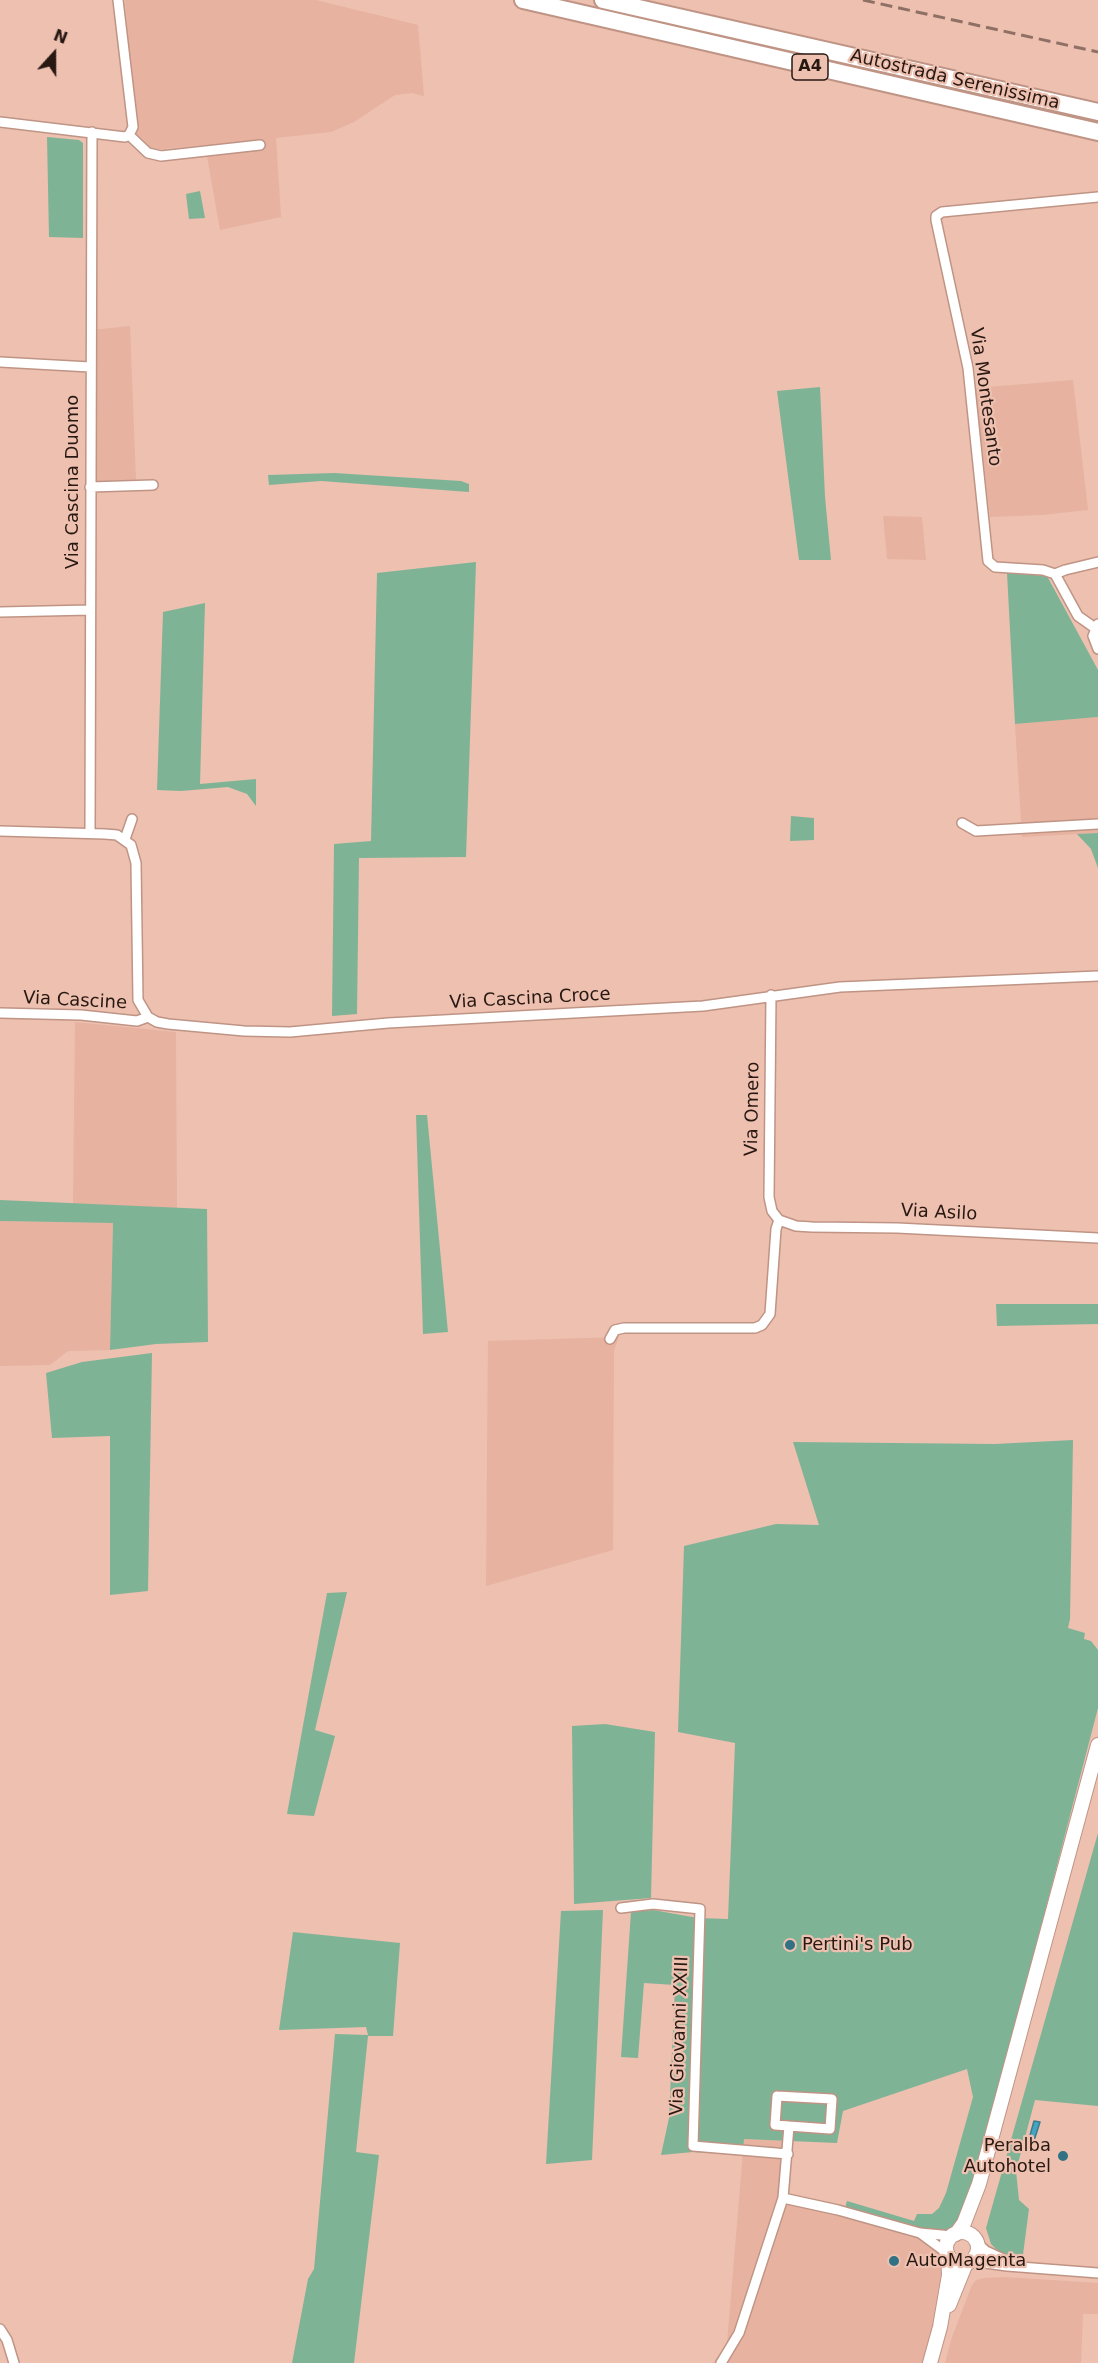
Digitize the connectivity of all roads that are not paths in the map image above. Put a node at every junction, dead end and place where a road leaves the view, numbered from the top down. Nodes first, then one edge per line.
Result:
1 (118, 0) edge
2 (523, 0) edge
3 (603, 0) edge
4 (1098, 112) edge
5 (0, 122) edge
6 (92, 132) junction
7 (1098, 132) edge
8 (129, 135) junction
9 (260, 145) dead end
10 (1098, 197) edge
11 (0, 362) edge
12 (90, 367) junction
13 (153, 485) dead end
14 (90, 488) junction
15 (1098, 562) edge
16 (1055, 574) junction
17 (90, 610) junction
18 (0, 612) edge
19 (1096, 626) edge
20 (1098, 650) edge
21 (132, 819) dead end
22 (962, 823) dead end
23 (1098, 824) edge
24 (0, 831) edge
25 (90, 832) junction
26 (124, 839) junction
27 (1098, 976) edge
28 (771, 995) junction
29 (0, 1013) edge
30 (148, 1017) junction
31 (779, 1220) junction
32 (1098, 1238) edge
33 (610, 1339) dead end
34 (1098, 1744) edge
35 (621, 1908) dead end
36 (789, 2126) junction
37 (788, 2154) junction
38 (979, 2184) junction
39 (783, 2198) junction
40 (920, 2233) junction
41 (954, 2235) junction
42 (976, 2241) junction
43 (948, 2255) junction
44 (969, 2262) junction
45 (1017, 2266) junction
46 (1098, 2273) edge
47 (940, 2326) junction
48 (0, 2330) edge
49 (14, 2363) edge
50 (721, 2363) edge
51 (930, 2363) edge

1 - 8 street
2 - 7 highway, Autostrada Serenissima / A4
3 - 4 highway, Autostrada Serenissima / A4
5 - 6 street
6 - 8 street
6 - 12 street, Via Cascina Duomo
8 - 9 street
10 - 16 street, Via Montesanto
11 - 12 street
12 - 14 street, Via Cascina Duomo
13 - 14 street
14 - 17 street, Via Cascina Duomo
15 - 16 street, Via Montesanto
16 - 19 street
17 - 18 street
17 - 25 street, Via Cascina Duomo
19 - 20 street
21 - 26 street
22 - 23 street
24 - 25 street
25 - 26 street
26 - 30 street
27 - 28 street, Via Cascina Croce
28 - 30 street, Via Cascina Croce
28 - 31 street, Via Omero
29 - 30 street, Via Cascine
31 - 32 street, Via Asilo
31 - 33 street
34 - 38 street
35 - 37 street, Via Giovanni XXIII
36 - 36 street
36 - 37 street
37 - 39 street
38 - 41 street
38 - 42 street
39 - 40 street
39 - 50 street
40 - 41 street
40 - 43 street
41 - 42 street
41 - 43 street
42 - 44 street
42 - 45 street
43 - 44 street
43 - 47 street
44 - 45 street
44 - 47 street
45 - 46 street
47 - 51 street
48 - 49 street

